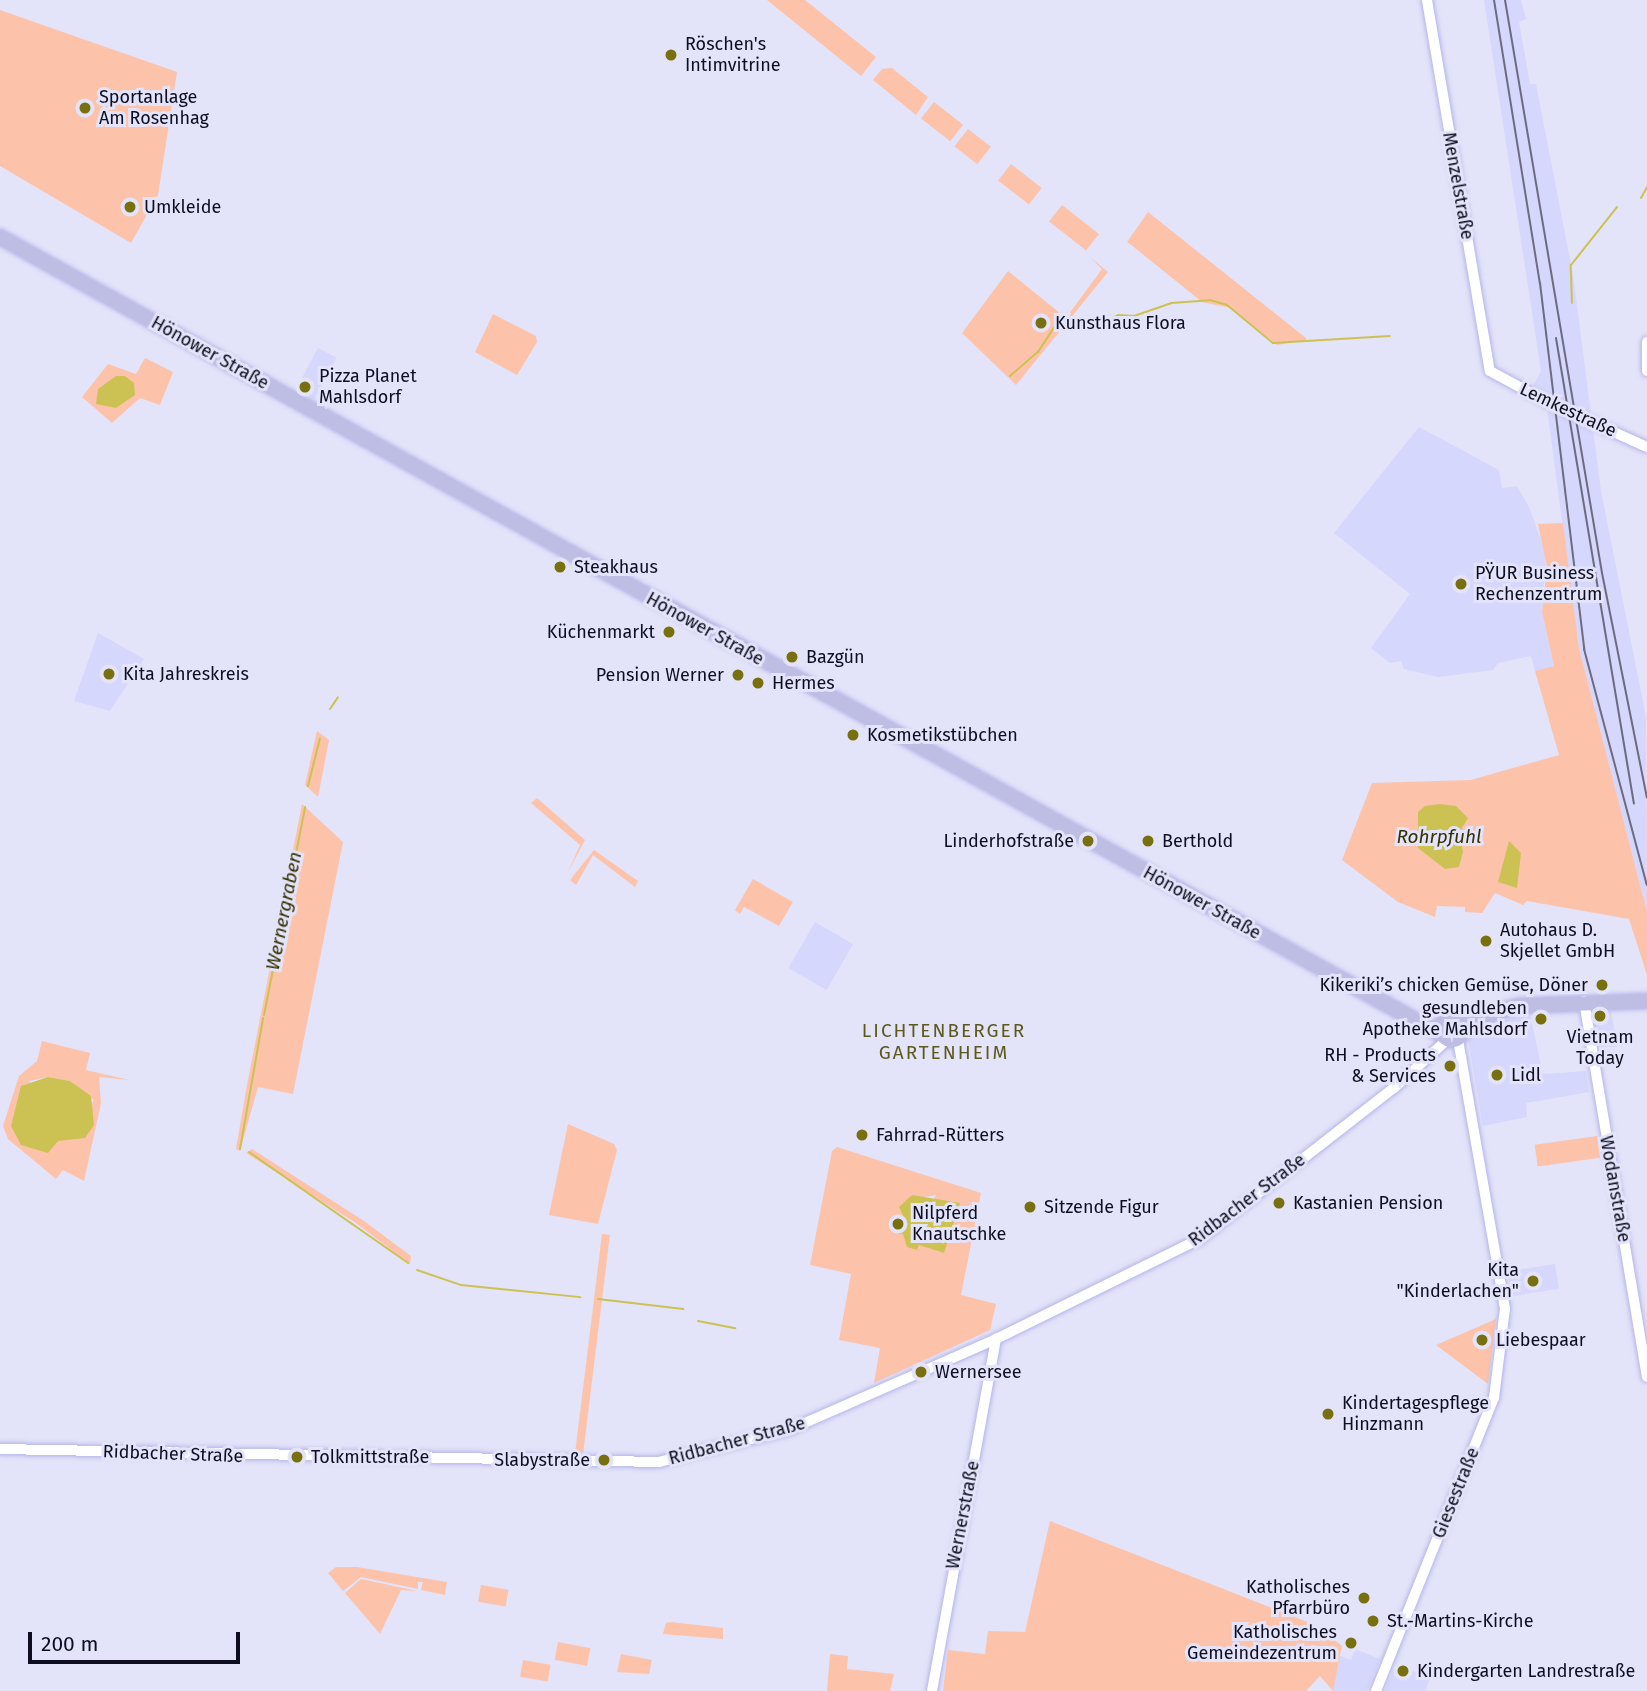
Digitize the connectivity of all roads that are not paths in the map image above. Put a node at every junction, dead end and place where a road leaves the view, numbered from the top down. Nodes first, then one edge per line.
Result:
1 (1427, 0) edge
2 (0, 237) edge
3 (1647, 342) edge
4 (1490, 371) joint
5 (1647, 371) edge
6 (1647, 447) edge
7 (1647, 1001) edge
8 (1584, 1002) junction
9 (1453, 1031) junction
10 (996, 1339) junction
11 (1647, 1377) edge
12 (0, 1449) edge
13 (932, 1691) edge
14 (1376, 1691) edge

1 - 4 street, Menzelstraße
2 - 9 main road, Hönower Straße
3 - 5 street
4 - 6 street, Lemkestraße
7 - 8 main road, Hönower Straße
8 - 9 main road, Hönower Straße
8 - 11 street, Wodanstraße
9 - 10 street, Ridbacher Straße
9 - 14 street, Giesestraße
10 - 12 street, Ridbacher Straße
10 - 13 street, Wernerstraße

